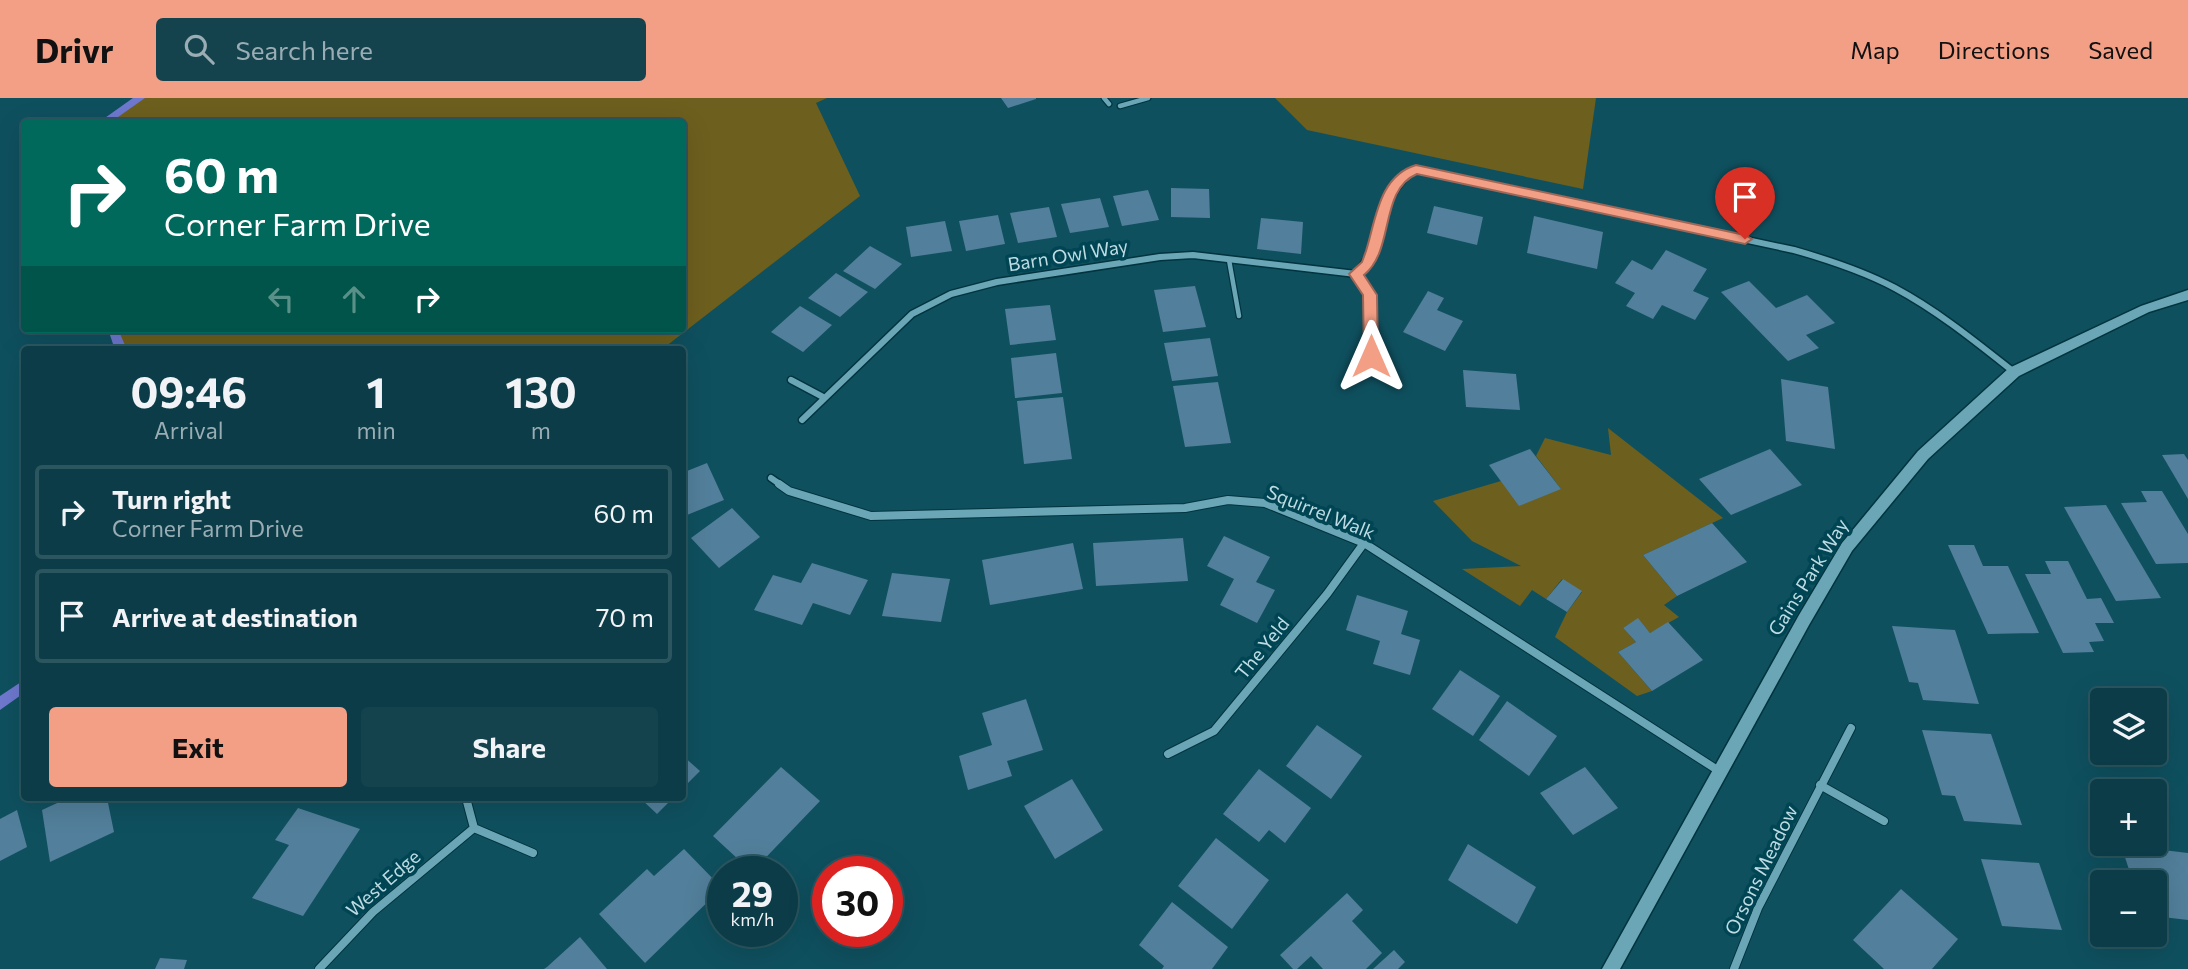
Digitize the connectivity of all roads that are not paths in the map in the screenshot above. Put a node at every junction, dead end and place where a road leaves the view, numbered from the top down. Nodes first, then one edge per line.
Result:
1 (1104, 98) edge
2 (1148, 98) edge
3 (1109, 104) dead end
4 (1120, 106) dead end
5 (1229, 260) junction
6 (1356, 274) junction
7 (2188, 295) edge
8 (1239, 316) dead end
9 (1371, 356) dead end
10 (2014, 372) junction
11 (791, 380) dead end
12 (823, 397) junction
13 (802, 419) dead end
14 (771, 478) dead end
15 (1364, 543) junction
16 (1851, 727) dead end
17 (1168, 754) dead end
18 (1719, 771) junction
19 (1820, 785) junction
20 (467, 801) edge
21 (1884, 821) dead end
22 (474, 828) junction
23 (533, 853) dead end
24 (318, 969) edge
25 (1611, 969) edge
26 (1734, 969) edge

1 - 3 lane
2 - 4 lane
5 - 6 street, Barn Owl Way
5 - 8 lane
5 - 12 street, Barn Owl Way
6 - 9 street
6 - 10 street
7 - 10 street, Gains Park Way
10 - 18 street, Gains Park Way
11 - 12 street
12 - 13 street, Barn Owl Way
14 - 15 street, Squirrel Walk
15 - 17 street, The Yeld
15 - 18 street, Squirrel Walk
16 - 19 street, Orsons Meadow
18 - 25 street, Gains Park Way
19 - 21 street
19 - 26 street, Orsons Meadow
20 - 22 street
22 - 23 street
22 - 24 street, West Edge

